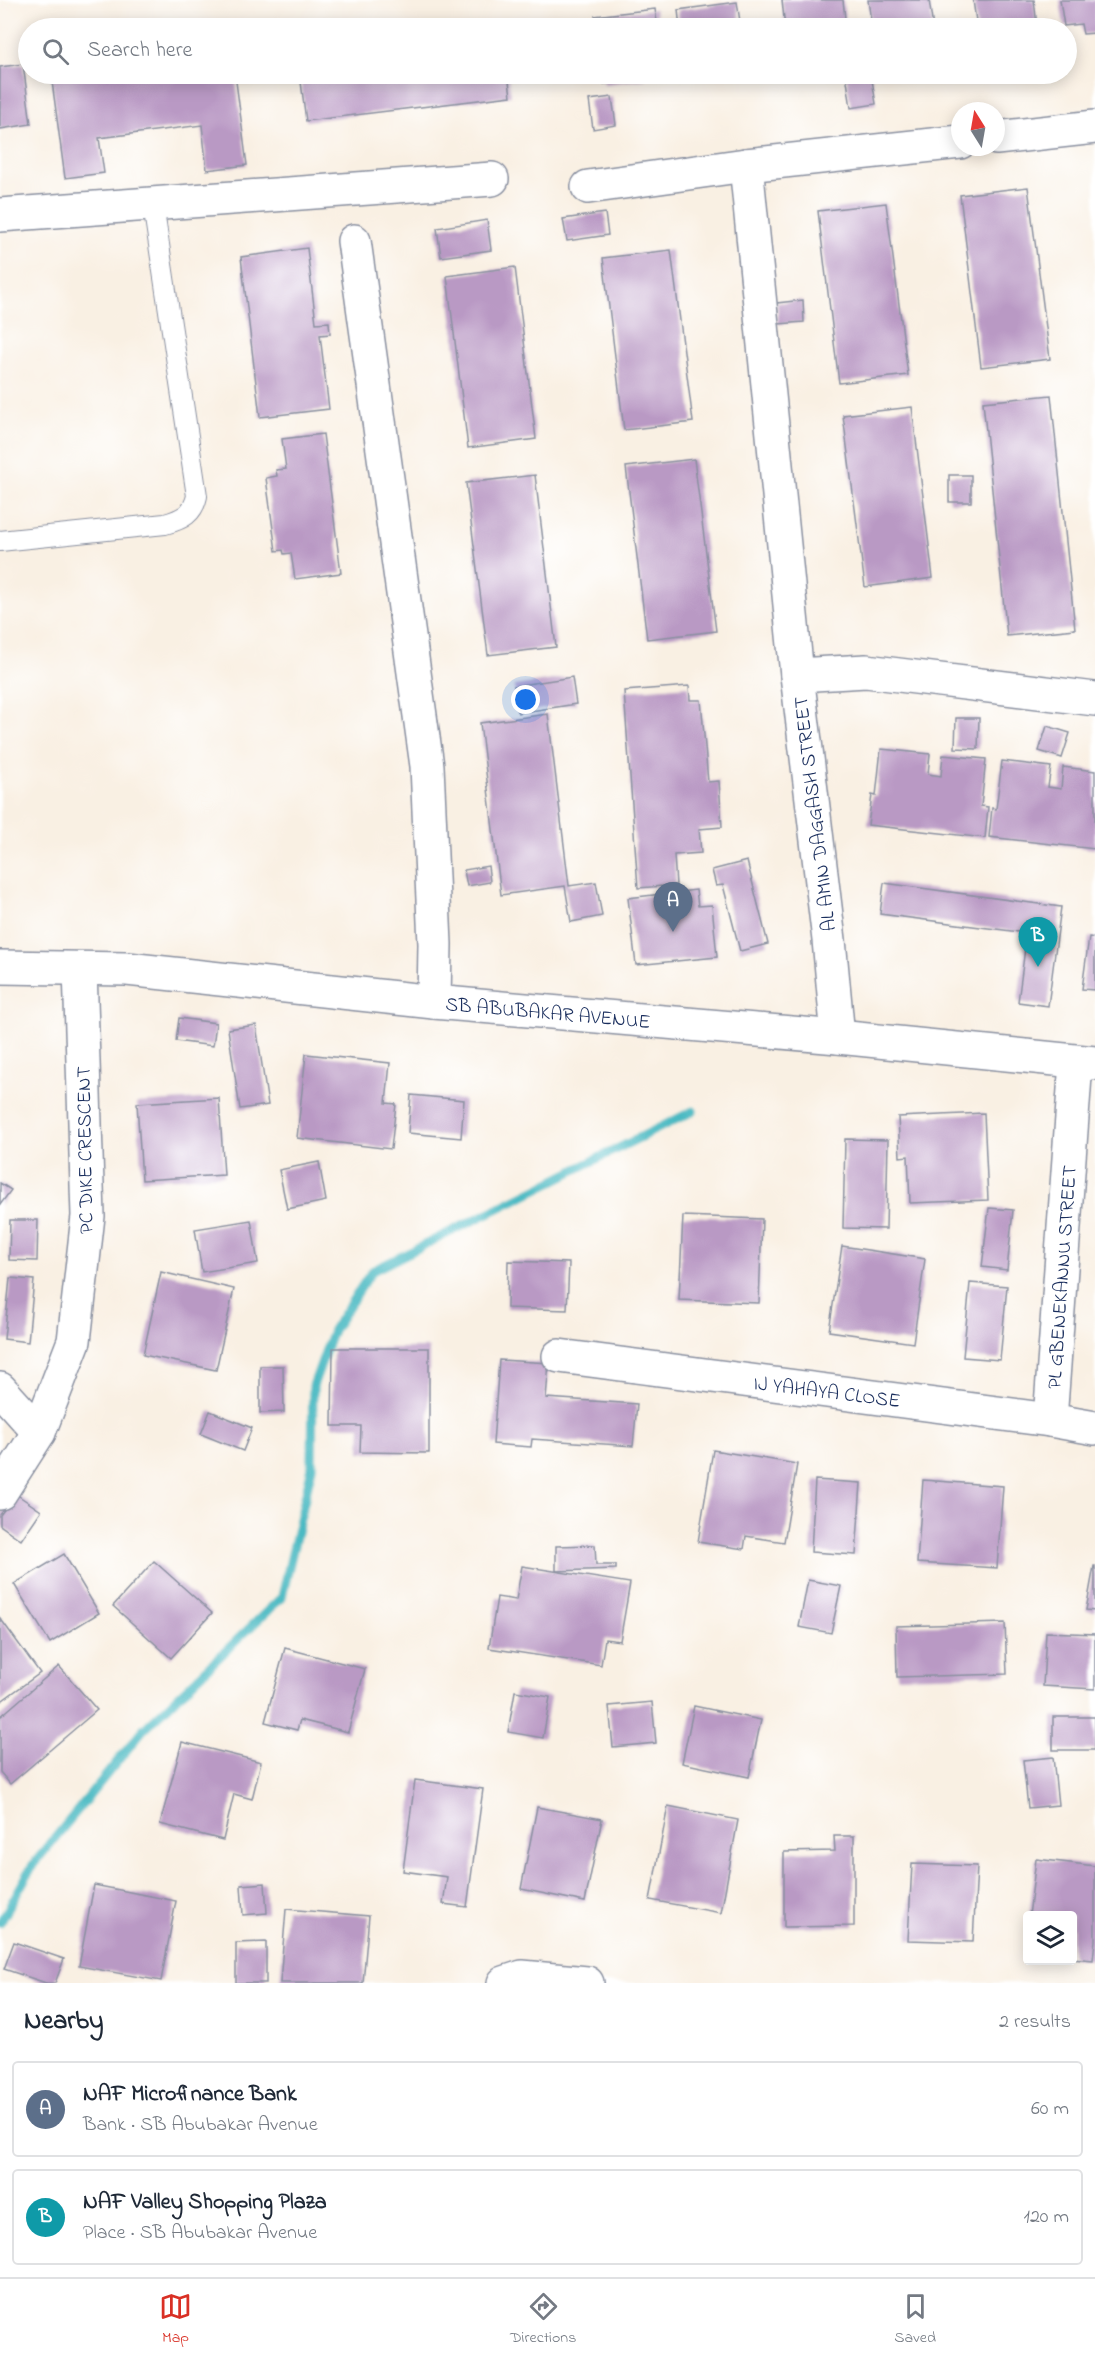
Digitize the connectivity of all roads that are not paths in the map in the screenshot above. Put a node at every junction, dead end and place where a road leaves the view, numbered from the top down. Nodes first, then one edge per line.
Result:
1 (1094, 136) edge
2 (1005, 138) edge
3 (951, 143) edge
4 (746, 165) junction
5 (492, 179) dead end
6 (588, 187) dead end
7 (153, 205) junction
8 (0, 215) edge
9 (354, 241) dead end
10 (0, 541) edge
11 (797, 675) junction
12 (1095, 699) edge
13 (0, 968) edge
14 (80, 969) junction
15 (434, 1002) junction
16 (838, 1037) junction
17 (1086, 1063) edge
18 (560, 1356) dead end
19 (0, 1389) edge
20 (1050, 1420) junction
21 (1095, 1428) edge
22 (39, 1432) junction
23 (0, 1493) edge
24 (504, 1983) edge
25 (587, 1983) edge

1 - 2 street
3 - 4 street
4 - 6 street
4 - 11 street
5 - 7 street
7 - 8 street
7 - 10 lane
9 - 15 street
11 - 12 street, AL AMIN DAGGASH STREET
11 - 16 street, AL AMIN DAGGASH STREET
13 - 14 street, SB ABUBAKAR AVENUE
14 - 15 street, SB ABUBAKAR AVENUE
14 - 22 street, PC DIKE CRESCENT
15 - 16 street, SB ABUBAKAR AVENUE
16 - 17 street, SB ABUBAKAR AVENUE
17 - 20 street, PL GBENEKANNU STREET
18 - 20 street, IJ YAHAYA CLOSE
19 - 22 street
20 - 21 street, IJ YAHAYA CLOSE
22 - 23 street, PC DIKE CRESCENT
24 - 25 street

